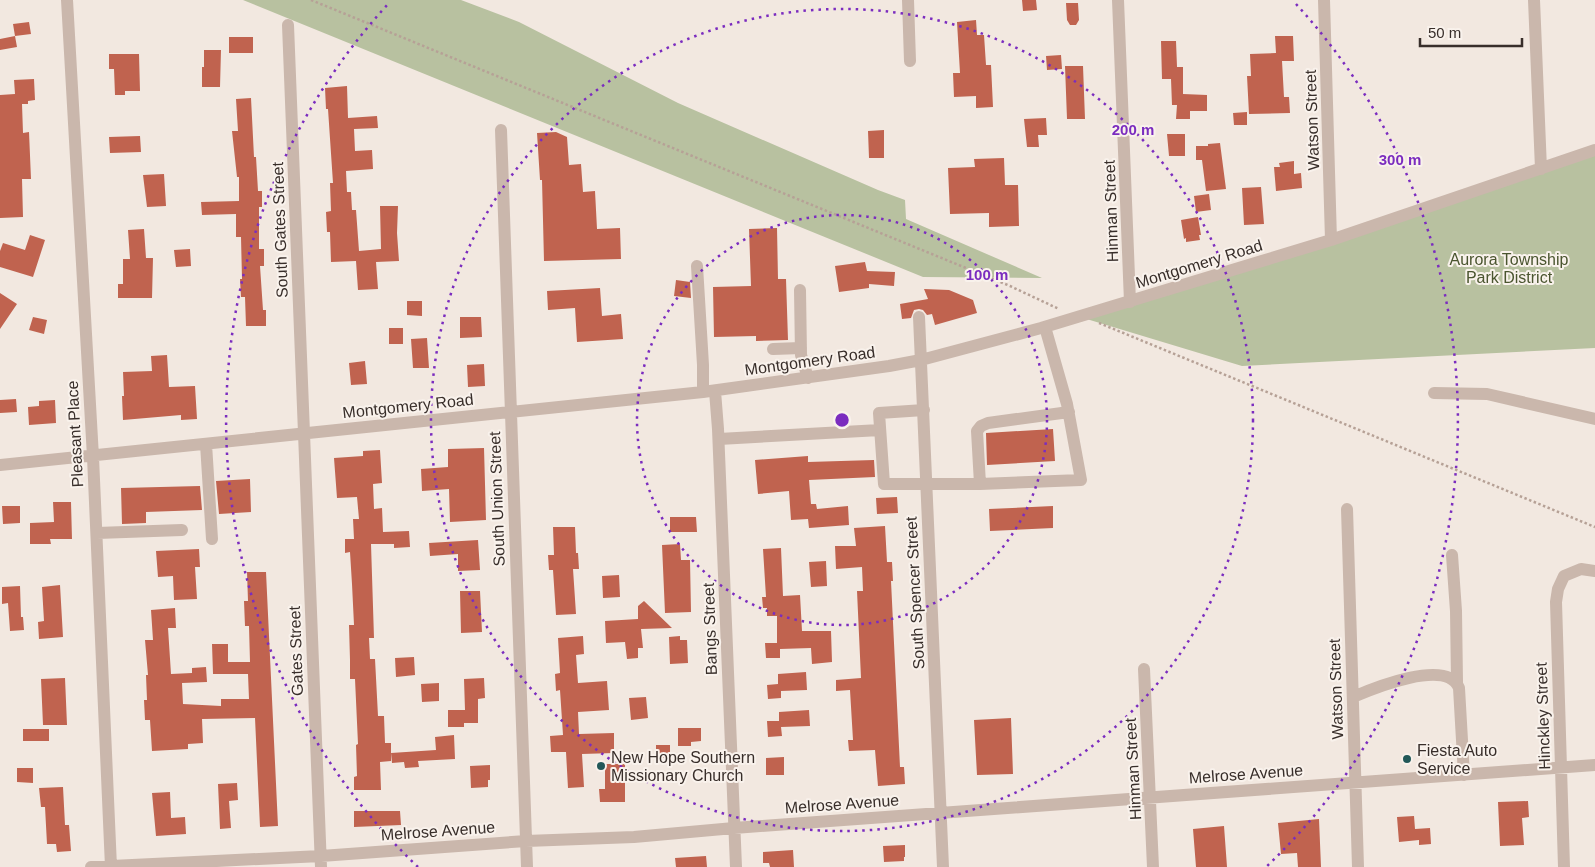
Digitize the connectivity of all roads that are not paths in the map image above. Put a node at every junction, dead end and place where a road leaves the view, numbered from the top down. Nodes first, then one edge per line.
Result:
1 (67, 0) edge
2 (908, 0) edge
3 (1118, 0) edge
4 (1324, 0) edge
5 (1534, 0) edge
6 (288, 25) dead end
7 (910, 61) dead end
8 (501, 130) dead end
9 (1595, 150) edge
10 (1541, 169) junction
11 (1332, 240) junction
12 (697, 266) dead end
13 (800, 290) dead end
14 (1130, 302) junction
15 (919, 317) dead end
16 (1045, 327) junction
17 (801, 348) junction
18 (773, 349) dead end
19 (921, 360) junction
20 (808, 378) junction
21 (709, 391) junction
22 (1434, 393) dead end
23 (924, 410) junction
24 (510, 412) junction
25 (1069, 412) junction
26 (1595, 419) edge
27 (880, 430) junction
28 (304, 433) junction
29 (719, 439) junction
30 (206, 444) junction
31 (93, 457) junction
32 (0, 465) edge
33 (927, 484) junction
34 (980, 484) junction
35 (1347, 509) dead end
36 (182, 530) dead end
37 (96, 533) junction
38 (212, 539) dead end
39 (1452, 555) dead end
40 (1595, 571) edge
41 (1144, 669) dead end
42 (1457, 682) junction
43 (1353, 697) junction
44 (1595, 765) edge
45 (1561, 768) junction
46 (1464, 776) junction
47 (1356, 783) junction
48 (1151, 797) junction
49 (942, 813) junction
50 (734, 828) junction
51 (526, 841) junction
52 (321, 861) edge
53 (111, 866) edge
54 (90, 867) edge
55 (527, 867) edge
56 (736, 867) edge
57 (944, 867) edge
58 (1153, 867) edge
59 (1358, 867) edge
60 (1564, 867) edge

1 - 31 street, Pleasant Place
2 - 7 street
3 - 14 street, Hinman Street
4 - 11 street, Watson Street
5 - 10 street
6 - 28 street, South Gates Street
8 - 24 street, South Union Street
9 - 10 street, Montgomery Road
10 - 11 street, Montgomery Road
11 - 14 street, Montgomery Road
12 - 21 street, Bangs Street
13 - 17 street
14 - 16 street, Montgomery Road
15 - 19 street, South Spencer Street
16 - 19 street, Montgomery Road
16 - 25 street
17 - 18 street
17 - 20 street
19 - 20 street, Montgomery Road
19 - 23 street, South Spencer Street
20 - 21 street, Montgomery Road
21 - 24 street, Montgomery Road
21 - 29 street, Bangs Street
22 - 26 street
23 - 27 street
23 - 33 street, South Spencer Street
24 - 28 street, Montgomery Road
24 - 51 street, South Union Street
25 - 34 street
25 - 34 street
27 - 29 street
27 - 33 street
28 - 30 street, Montgomery Road
28 - 52 street, Gates Street
29 - 50 street, Bangs Street
30 - 31 street, Montgomery Road
30 - 38 street
31 - 32 street, Montgomery Road
31 - 37 street, Pleasant Place
33 - 34 street
33 - 49 street, South Spencer Street
35 - 43 street, Watson Street
36 - 37 street
37 - 53 street, Pleasant Place
39 - 42 street
40 - 45 street, Hinckley Street
41 - 48 street, Hinman Street
42 - 43 street
42 - 46 street
43 - 47 street, Watson Street
44 - 45 street, Melrose Avenue
45 - 46 street, Melrose Avenue
45 - 60 street, Hinckley Street
46 - 47 street, Melrose Avenue
47 - 48 street, Melrose Avenue
47 - 59 street, Watson Street
48 - 49 street, Melrose Avenue
48 - 58 street, Hinman Street
49 - 50 street, Melrose Avenue
49 - 57 street, South Spencer Street
50 - 51 street, Melrose Avenue
50 - 56 street, Bangs Street
51 - 52 street, Melrose Avenue
51 - 55 street, South Union Street
52 - 53 street, Melrose Avenue
53 - 54 street, Melrose Avenue

